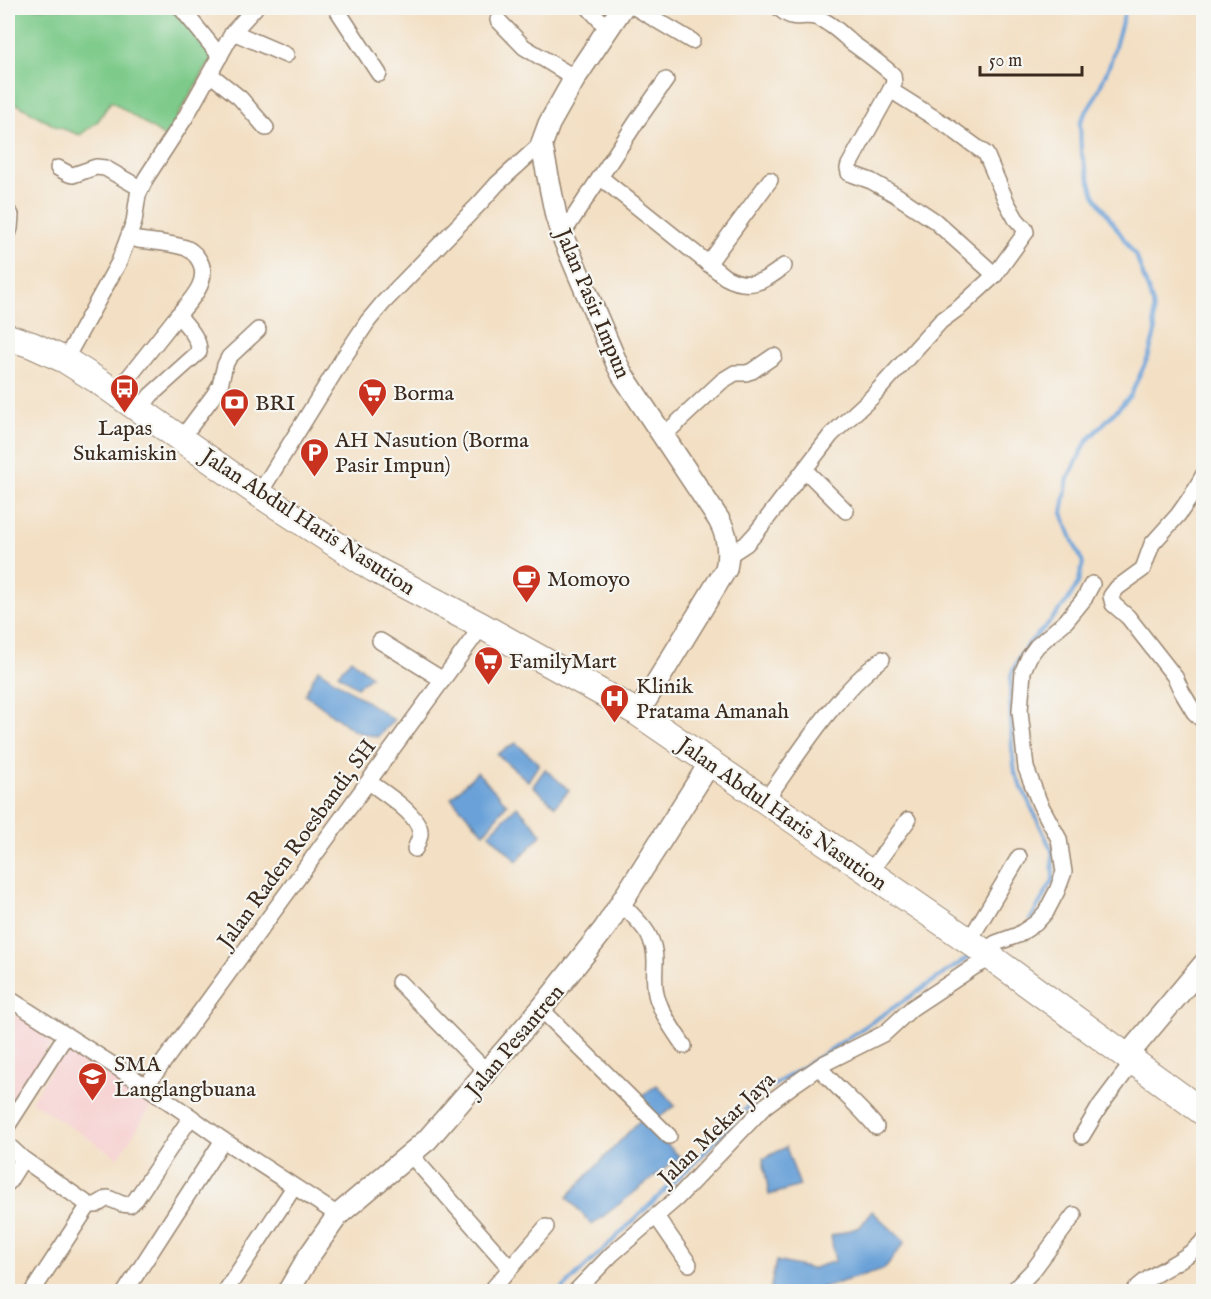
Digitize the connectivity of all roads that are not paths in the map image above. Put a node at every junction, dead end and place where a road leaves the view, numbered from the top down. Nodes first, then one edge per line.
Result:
1 (181, 8) edge
2 (255, 8) edge
3 (336, 8) edge
4 (589, 8) edge
5 (622, 8) edge
6 (636, 8) edge
7 (779, 8) edge
8 (498, 20) dead end
9 (608, 29) junction
10 (233, 32) junction
11 (692, 41) dead end
12 (286, 55) dead end
13 (220, 56) junction
14 (210, 74) junction
15 (379, 74) dead end
16 (575, 78) junction
17 (666, 80) dead end
18 (891, 90) junction
19 (266, 128) dead end
20 (542, 143) junction
21 (58, 168) dead end
22 (600, 177) junction
23 (770, 180) dead end
24 (140, 188) junction
25 (8, 212) edge
26 (8, 234) edge
27 (562, 235) junction
28 (138, 240) dead end
29 (708, 264) junction
30 (784, 266) dead end
31 (995, 275) junction
32 (178, 315) junction
33 (258, 330) dead end
34 (8, 338) edge
35 (774, 356) dead end
36 (65, 360) junction
37 (117, 393) junction
38 (140, 409) junction
39 (663, 436) junction
40 (181, 438) junction
41 (805, 470) junction
42 (1203, 474) edge
43 (259, 494) junction
44 (846, 511) dead end
45 (729, 555) junction
46 (1092, 584) dead end
47 (482, 626) junction
48 (380, 641) dead end
49 (882, 659) dead end
50 (443, 680) junction
51 (638, 713) junction
52 (1203, 722) edge
53 (710, 763) junction
54 (369, 782) junction
55 (765, 801) junction
56 (908, 820) dead end
57 (415, 849) dead end
58 (1019, 857) dead end
59 (870, 872) junction
60 (621, 903) junction
61 (980, 950) junction
62 (1203, 964) edge
63 (399, 982) dead end
64 (8, 998) edge
65 (541, 1009) junction
66 (66, 1035) junction
67 (684, 1046) dead end
68 (1130, 1060) junction
69 (819, 1067) junction
70 (486, 1071) junction
71 (146, 1086) junction
72 (1203, 1113) edge
73 (191, 1116) junction
74 (8, 1125) edge
75 (876, 1127) dead end
76 (669, 1136) dead end
77 (1082, 1136) dead end
78 (223, 1140) junction
79 (8, 1144) edge
80 (410, 1154) junction
81 (23, 1159) junction
82 (8, 1183) edge
83 (294, 1187) junction
84 (89, 1205) junction
85 (338, 1215) junction
86 (1074, 1215) dead end
87 (656, 1216) junction
88 (546, 1227) dead end
89 (1203, 1240) edge
90 (689, 1264) dead end
91 (510, 1267) junction
92 (32, 1292) edge
93 (125, 1292) edge
94 (225, 1292) edge
95 (288, 1292) edge
96 (490, 1292) edge
97 (575, 1292) edge
98 (1012, 1292) edge
99 (1133, 1292) edge

1 - 13 street
2 - 10 street
3 - 15 street
4 - 9 street
5 - 9 street
6 - 11 street
7 - 18 street
8 - 16 street
9 - 16 street
10 - 12 street
10 - 13 street
13 - 14 street
14 - 19 street
14 - 24 street
16 - 20 street
17 - 22 street
18 - 31 street
18 - 31 street
20 - 27 street, Jalan Pasir Impun
20 - 43 street
21 - 24 street
22 - 27 street
22 - 29 street
23 - 29 street
24 - 36 street
25 - 26 street
27 - 39 street, Jalan Pasir Impun
28 - 32 street
29 - 30 street
31 - 41 street
32 - 37 street
32 - 38 street
33 - 40 street
34 - 36 highway, Jalan Abdul Haris Nasution
35 - 39 street
36 - 37 highway, Jalan Abdul Haris Nasution
37 - 38 highway, Jalan Abdul Haris Nasution
38 - 40 highway, Jalan Abdul Haris Nasution
39 - 45 street, Jalan Pasir Impun
40 - 43 highway, Jalan Abdul Haris Nasution
41 - 44 street
41 - 45 street
42 - 52 street
43 - 47 highway, Jalan Abdul Haris Nasution
45 - 51 street
46 - 61 street, Jalan Mekar Jaya
47 - 50 street, Jalan Raden Roesbandi, SH
47 - 51 highway, Jalan Abdul Haris Nasution
48 - 50 street
49 - 55 street
50 - 54 street, Jalan Raden Roesbandi, SH
51 - 53 highway, Jalan Abdul Haris Nasution
53 - 55 highway, Jalan Abdul Haris Nasution
53 - 60 street, Jalan Pesantren
54 - 57 street
54 - 71 street, Jalan Raden Roesbandi, SH
55 - 59 highway, Jalan Abdul Haris Nasution
56 - 59 street
58 - 61 street
59 - 61 highway, Jalan Abdul Haris Nasution
60 - 65 street, Jalan Pesantren
60 - 67 street
61 - 68 highway, Jalan Abdul Haris Nasution
61 - 69 street, Jalan Mekar Jaya
62 - 68 street
63 - 70 street
64 - 66 street
65 - 70 street, Jalan Pesantren
65 - 76 street
66 - 71 street
66 - 74 street
68 - 72 highway, Jalan Abdul Haris Nasution
68 - 77 street
69 - 75 street
69 - 87 street, Jalan Mekar Jaya
70 - 80 street, Jalan Pesantren
71 - 73 street
73 - 78 street
73 - 84 street
78 - 83 street
78 - 93 street
79 - 81 street
80 - 85 street, Jalan Pesantren
80 - 91 street
81 - 82 street
81 - 84 street
83 - 85 street
83 - 94 street
84 - 92 street
85 - 95 street, Jalan Pesantren
86 - 98 street
87 - 90 street
87 - 97 street, Jalan Mekar Jaya
88 - 91 street
89 - 99 street
91 - 96 street

